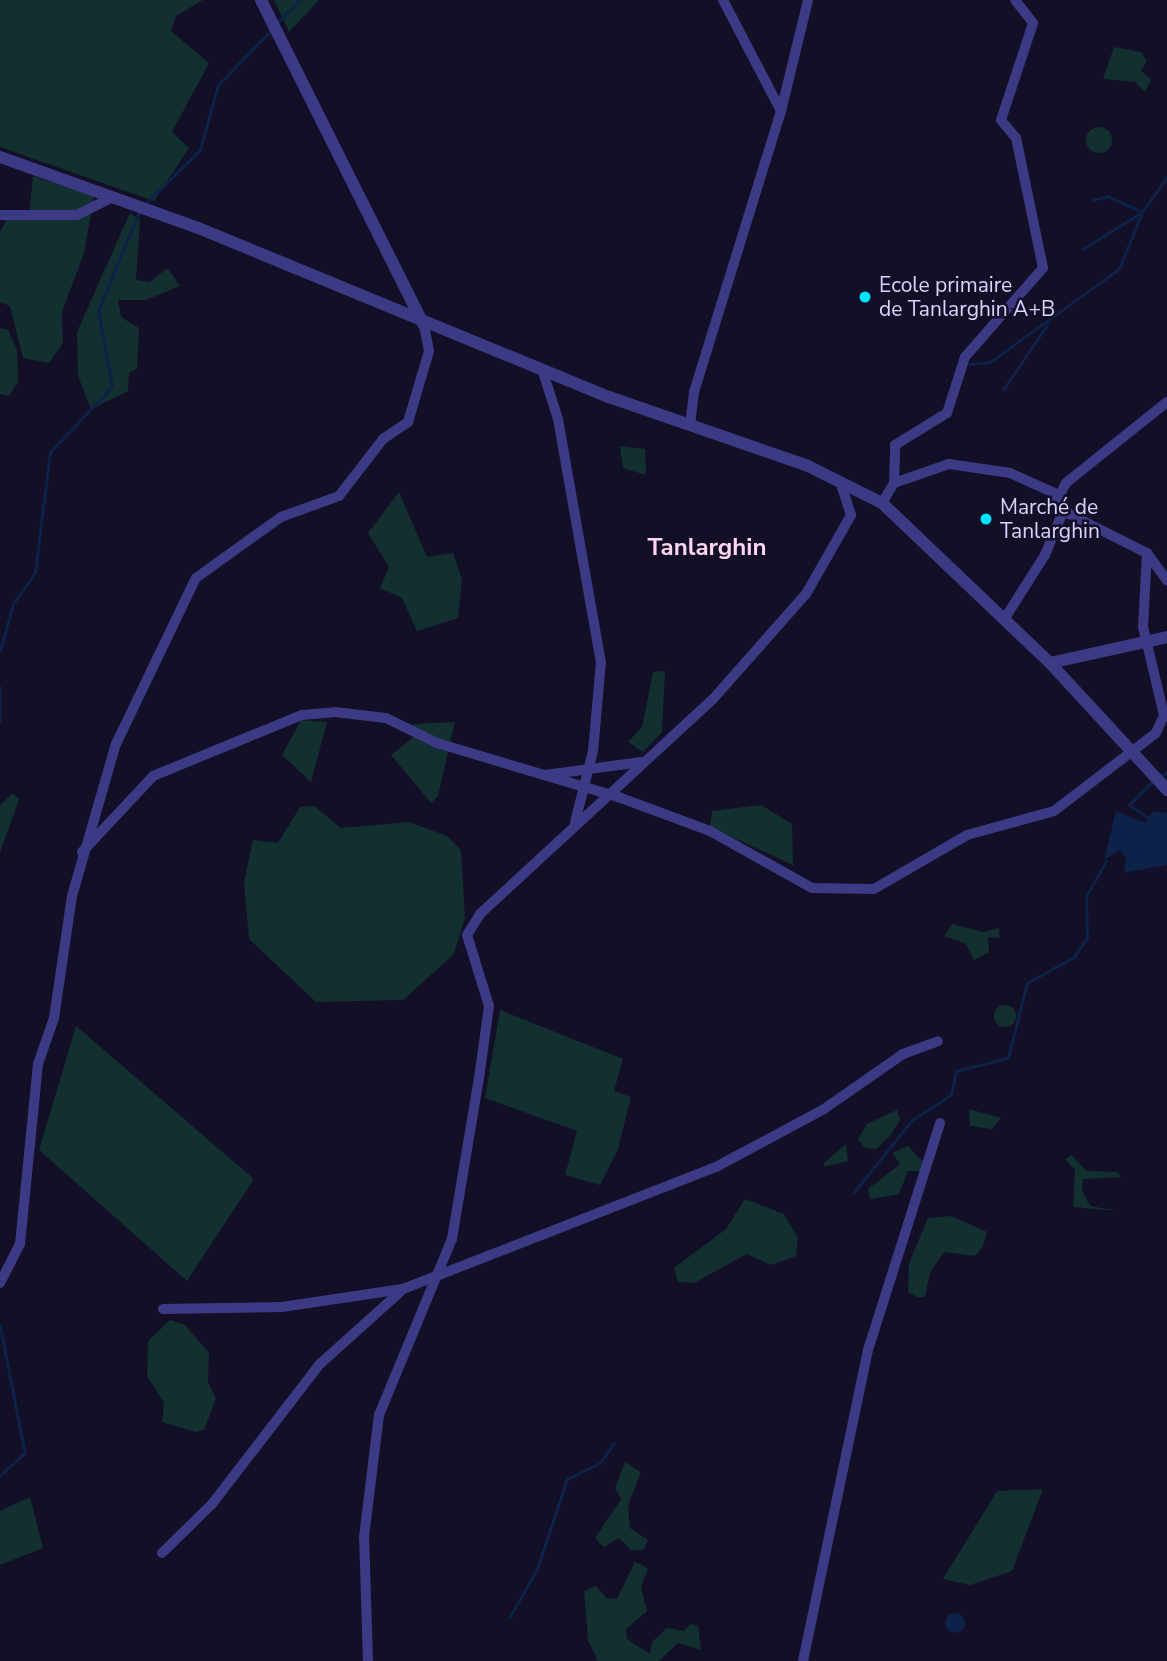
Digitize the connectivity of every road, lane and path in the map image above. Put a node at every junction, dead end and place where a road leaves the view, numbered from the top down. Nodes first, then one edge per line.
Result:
1 (261, 0) edge
2 (723, 0) edge
3 (808, 0) edge
4 (1016, 0) edge
5 (781, 111) junction
6 (0, 157) edge
7 (113, 197) junction
8 (0, 215) edge
9 (424, 326) junction
10 (543, 372) junction
11 (1167, 402) edge
12 (690, 425) junction
13 (839, 480) junction
14 (894, 483) junction
15 (1057, 494) junction
16 (882, 503) junction
17 (1064, 509) junction
18 (1147, 553) junction
19 (1167, 581) edge
20 (1005, 618) junction
21 (1167, 637) edge
22 (1146, 641) junction
23 (1050, 663) junction
24 (1133, 750) junction
25 (641, 762) junction
26 (589, 769) junction
27 (539, 775) junction
28 (1167, 790) edge
29 (585, 792) junction
30 (607, 794) junction
31 (573, 826) junction
32 (82, 852) junction
33 (938, 1041) dead end
34 (940, 1124) dead end
35 (440, 1273) junction
36 (0, 1283) edge
37 (403, 1289) junction
38 (163, 1309) dead end
39 (162, 1553) dead end
40 (368, 1661) edge
41 (803, 1661) edge

1 - 9 street
2 - 5 street
3 - 5 street
4 - 14 street
5 - 12 street
6 - 7 street
7 - 8 street
7 - 9 street
9 - 10 street
9 - 32 street
10 - 12 street
10 - 26 street
11 - 15 street
12 - 13 street
13 - 16 street
13 - 25 street
14 - 15 street
14 - 16 street
15 - 17 street
16 - 20 street
17 - 18 street
17 - 20 street
18 - 19 street
18 - 22 street
20 - 23 street
21 - 22 street
22 - 23 street
22 - 24 street
23 - 24 street
24 - 28 street
24 - 30 street
25 - 26 street
25 - 30 street
26 - 27 street
26 - 29 street
27 - 29 street
27 - 32 street
29 - 30 street
29 - 31 street
30 - 31 street
31 - 35 street
32 - 36 street
33 - 35 street
34 - 41 street
35 - 37 street
35 - 40 street
37 - 38 street
37 - 39 street

